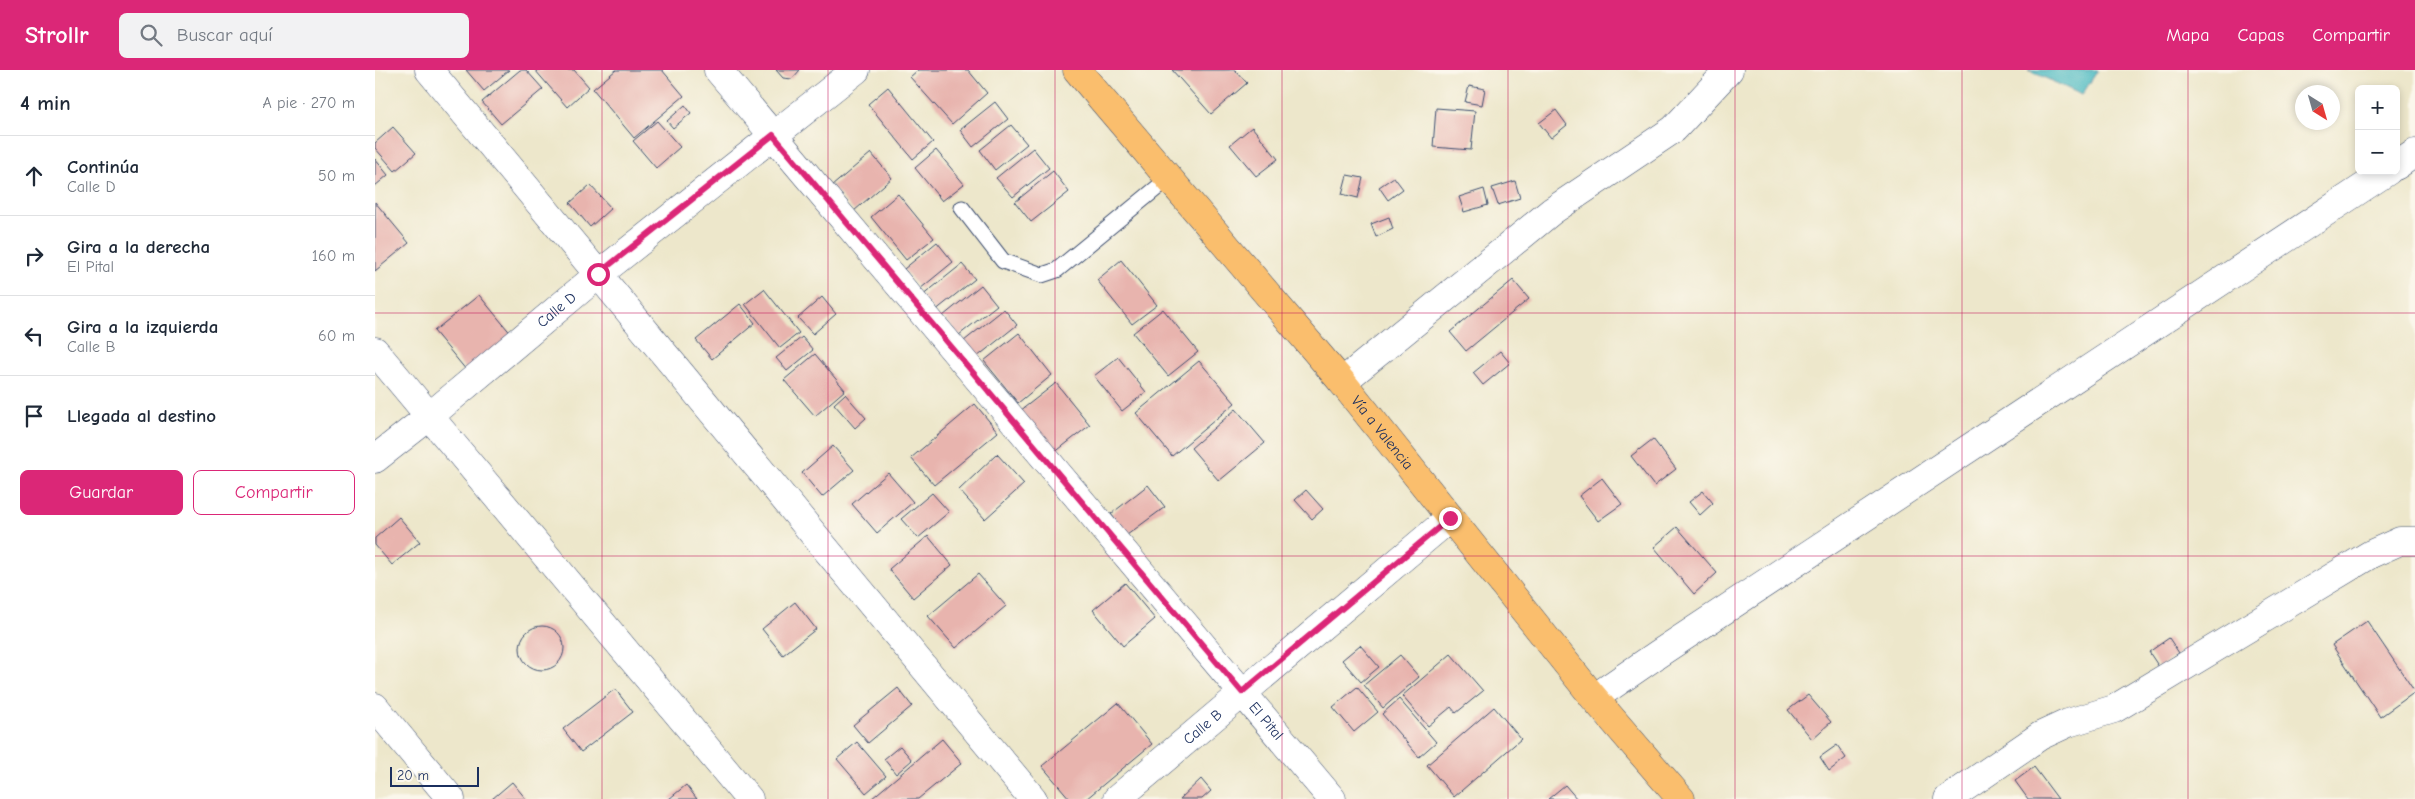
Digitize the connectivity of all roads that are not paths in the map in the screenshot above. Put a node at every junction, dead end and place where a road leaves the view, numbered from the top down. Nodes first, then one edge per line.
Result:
1 (429, 70) edge
2 (718, 70) edge
3 (856, 70) edge
4 (1077, 70) edge
5 (1729, 70) edge
6 (773, 135) junction
7 (2415, 153) edge
8 (2400, 163) edge
9 (2382, 175) edge
10 (1169, 178) junction
11 (962, 208) dead end
12 (598, 274) junction
13 (375, 351) edge
14 (1342, 382) junction
15 (431, 415) junction
16 (375, 458) edge
17 (1450, 518) junction
18 (2415, 540) edge
19 (1242, 692) junction
20 (1594, 698) junction
21 (375, 706) edge
22 (451, 799) edge
23 (749, 799) edge
24 (1033, 799) edge
25 (1117, 799) edge
26 (1332, 799) edge
27 (1681, 799) edge
28 (1947, 799) edge

1 - 12 street
2 - 6 street, El Pital
3 - 6 street, Calle D
4 - 10 highway, Vía a Valencia
5 - 14 street
6 - 12 street, Calle D
6 - 19 street, El Pital
7 - 8 street
9 - 20 street
10 - 11 lane
10 - 14 highway, Vía a Valencia
12 - 15 street, Calle D
12 - 24 street
13 - 15 street
14 - 17 highway, Vía a Valencia
15 - 16 street, Calle D
15 - 23 street
17 - 19 street, Calle B
17 - 20 highway, Vía a Valencia
18 - 28 street
19 - 25 street, Calle B
19 - 26 street, El Pital
20 - 27 highway, Vía a Valencia
21 - 22 street

